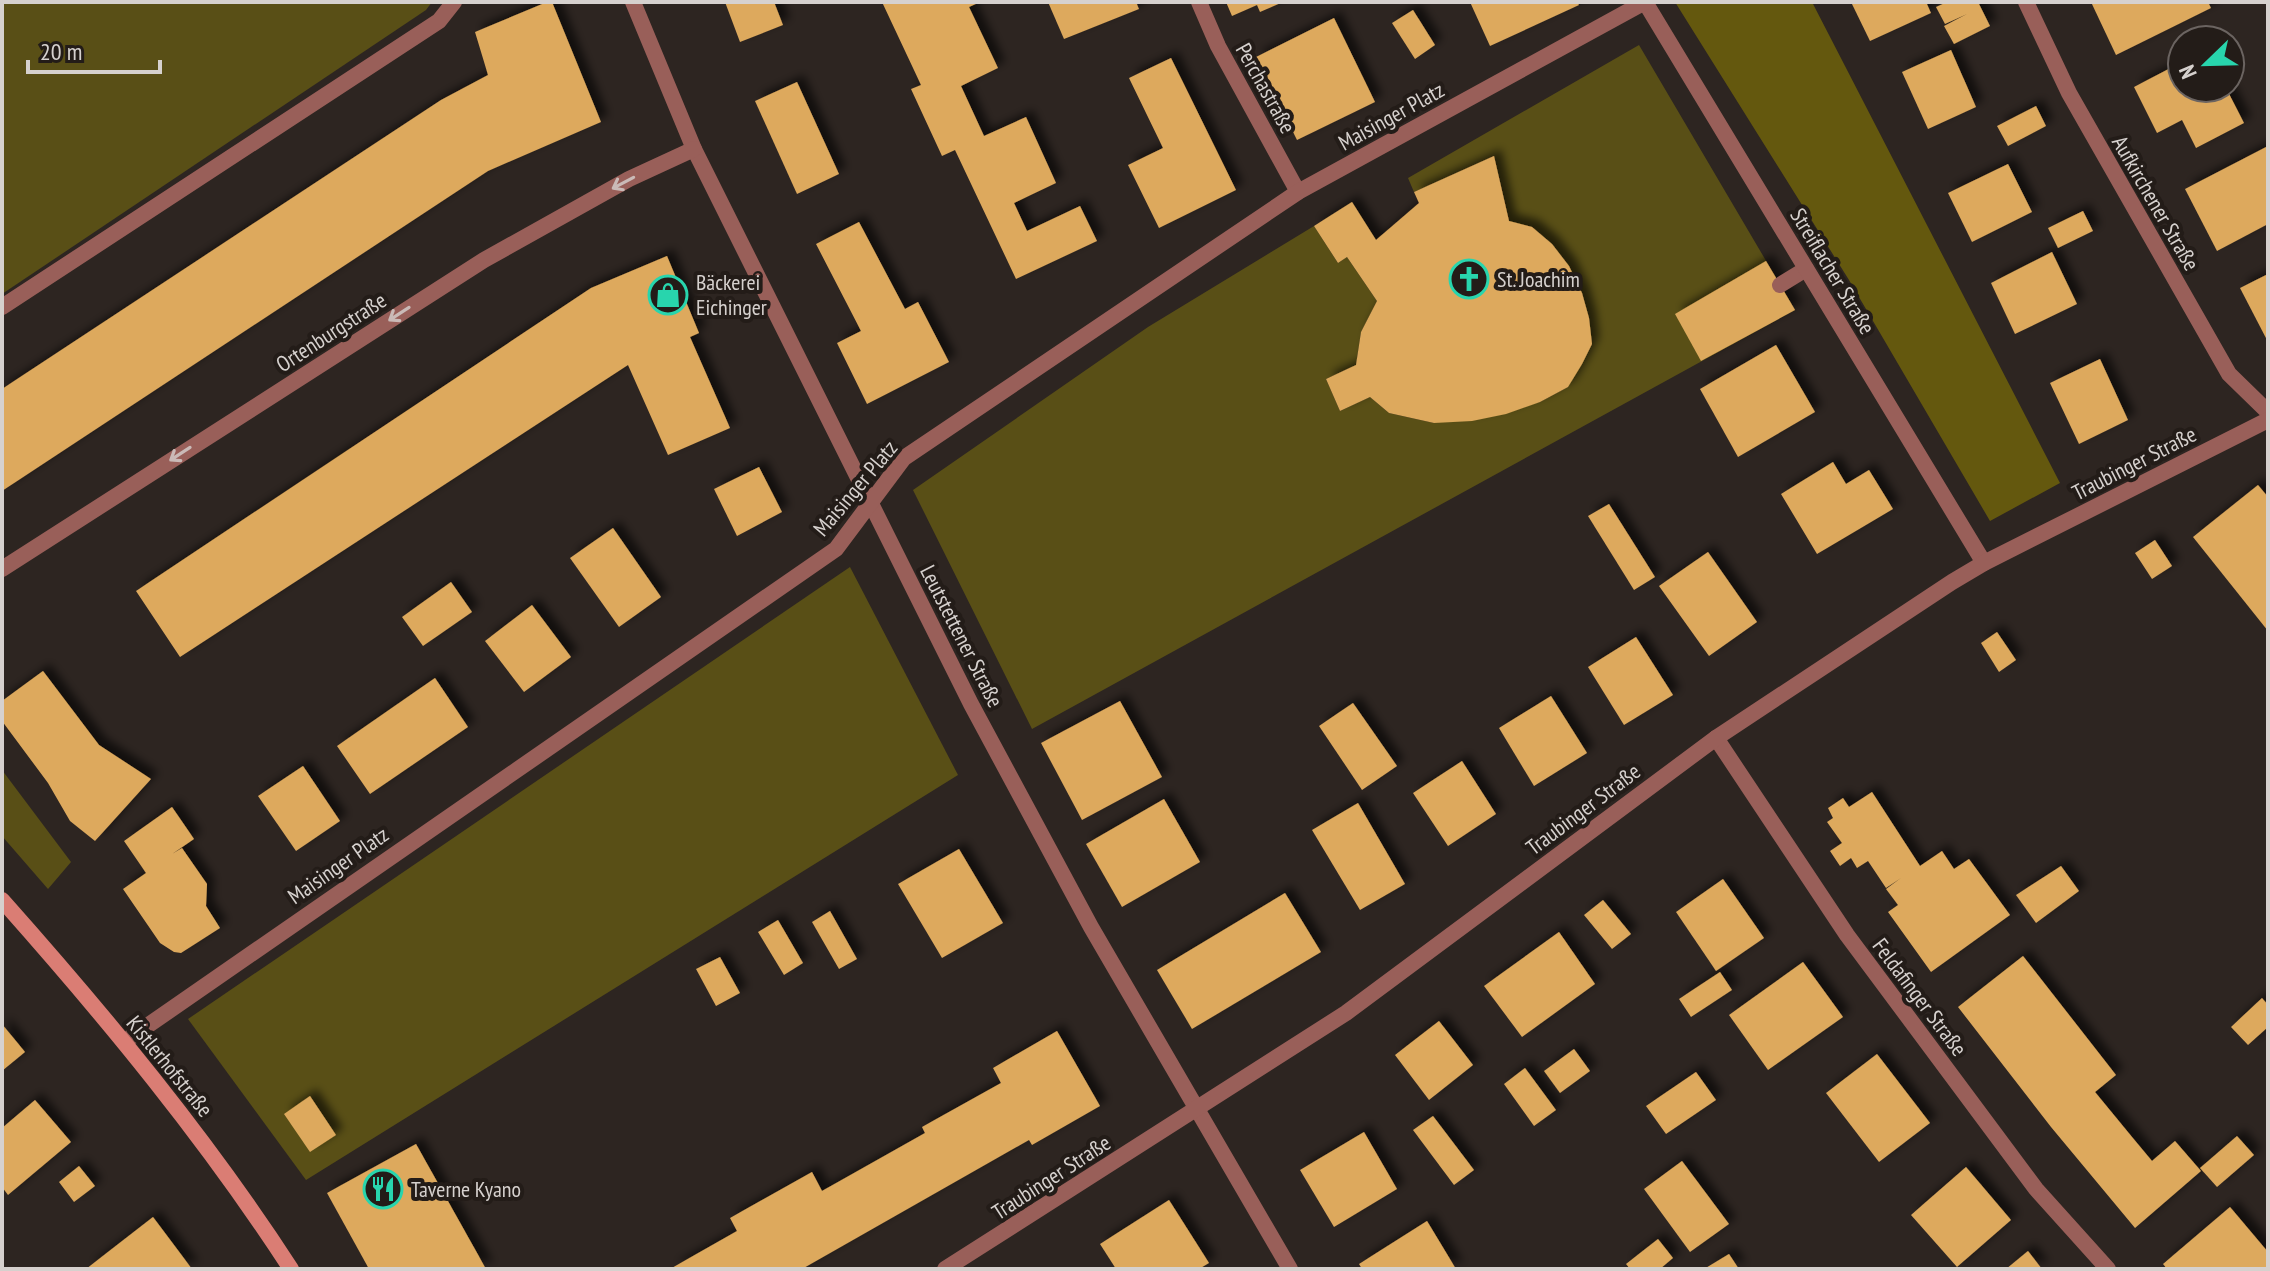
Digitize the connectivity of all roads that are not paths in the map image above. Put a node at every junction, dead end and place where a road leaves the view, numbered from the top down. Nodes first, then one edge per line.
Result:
1 (454, 2) edge
2 (633, 2) edge
3 (1199, 2) edge
4 (1645, 2) edge
5 (2026, 2) edge
6 (694, 149) junction
7 (1298, 192) junction
8 (1806, 269) junction
9 (1780, 285) dead end
10 (2, 307) edge
11 (2268, 412) edge
12 (2268, 420) edge
13 (871, 502) junction
14 (1984, 563) junction
15 (2, 569) edge
16 (1716, 738) junction
17 (2, 900) edge
18 (124, 1042) junction
19 (1196, 1109) junction
20 (291, 1269) edge
21 (945, 1269) edge
22 (1290, 1269) edge
23 (2108, 1269) edge

1 - 10 street
2 - 6 street, Leutstettener Straße
3 - 7 street, Perchastraße
4 - 7 street, Maisinger Platz
4 - 8 street, Streiflacher Straße
5 - 11 street, Aufkirchener Straße
6 - 13 street, Leutstettener Straße
6 -> 15 street, Ortenburgstraße
7 - 13 street, Maisinger Platz
8 - 9 street
8 - 14 street, Streiflacher Straße
12 - 14 street, Traubinger Straße
13 - 18 street, Maisinger Platz
13 - 19 street, Leutstettener Straße
14 - 16 street, Traubinger Straße
16 - 19 street, Traubinger Straße
16 - 23 street, Feldafinger Straße
17 - 18 street, Kistlerhofstraße
18 - 20 street, Kistlerhofstraße
19 - 21 street, Traubinger Straße
19 - 22 street, Leutstettener Straße

